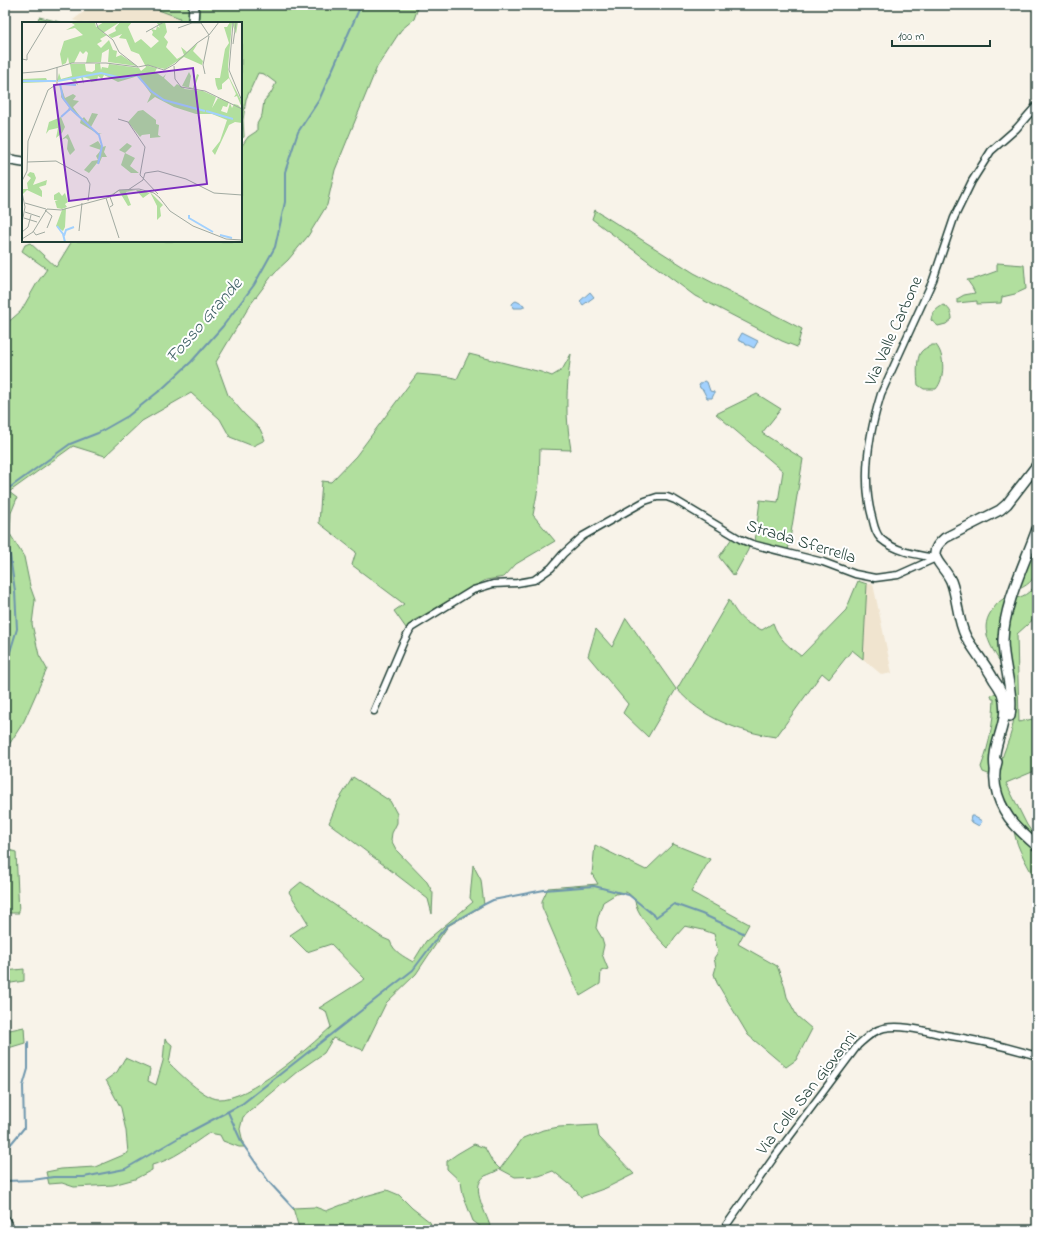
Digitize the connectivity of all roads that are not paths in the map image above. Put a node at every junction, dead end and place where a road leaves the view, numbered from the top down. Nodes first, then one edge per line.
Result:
1 (194, 5) edge
2 (193, 22) edge
3 (1037, 105) edge
4 (5, 159) edge
5 (22, 162) edge
6 (1036, 467) edge
7 (1037, 529) edge
8 (936, 558) junction
9 (374, 711) dead end
10 (995, 768) junction
11 (1037, 846) edge
12 (1037, 1056) edge
13 (5, 1218) edge
14 (11, 1230) edge
15 (723, 1230) edge

1 - 2 street
3 - 8 street, Via Valle Carbone
4 - 5 street
6 - 8 street
7 - 10 street
8 - 9 street, Strada Sferrella
8 - 10 street
10 - 11 street
12 - 15 street, Via Colle San Giovanni
13 - 14 street

